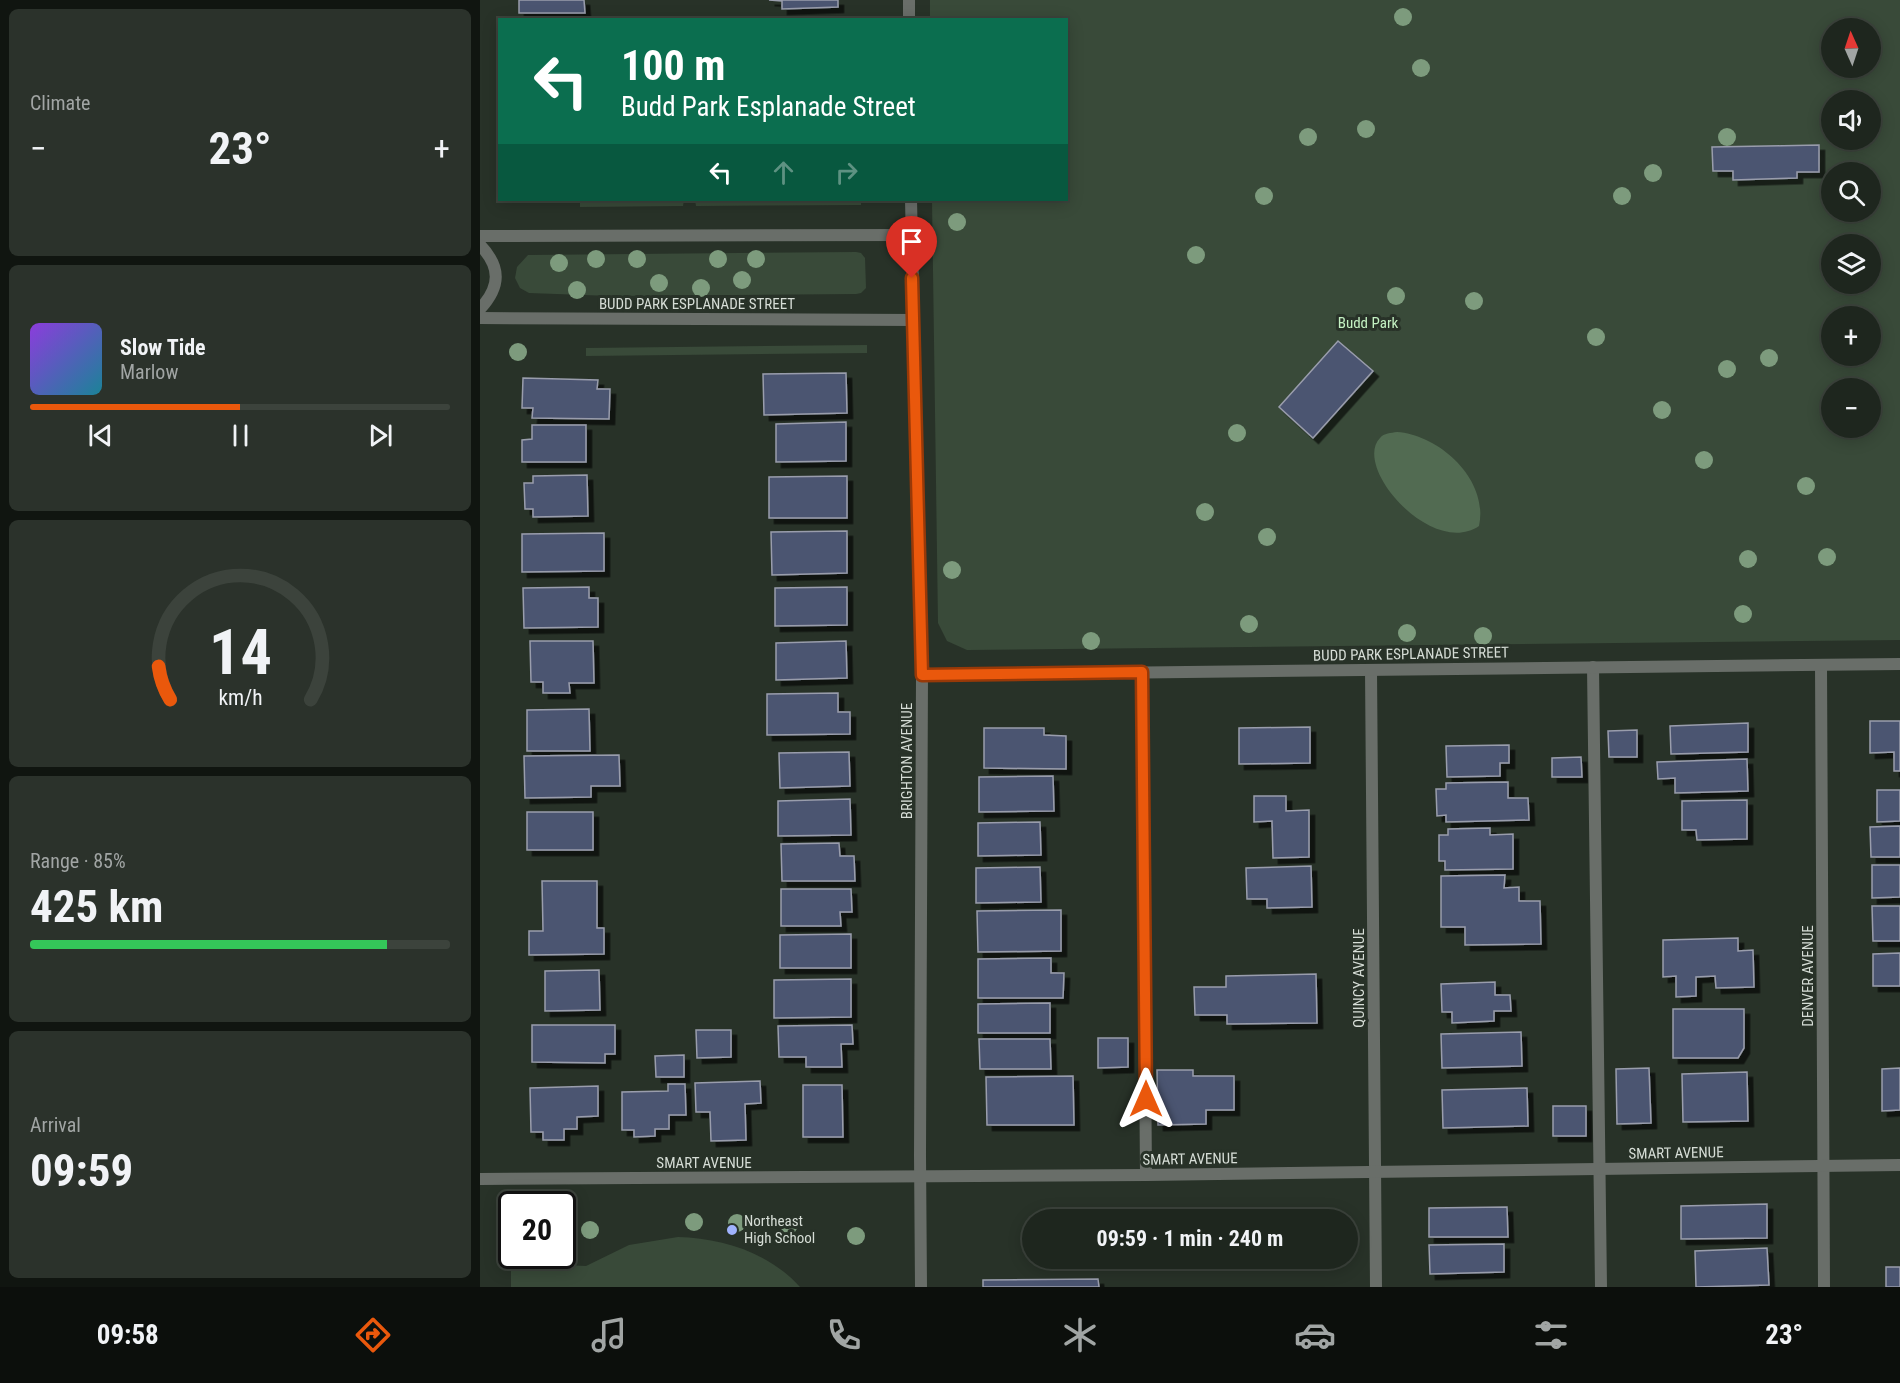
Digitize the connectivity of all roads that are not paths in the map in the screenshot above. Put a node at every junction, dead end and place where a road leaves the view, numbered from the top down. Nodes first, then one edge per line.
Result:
1 (909, 0) edge
2 (909, 18) edge
3 (911, 201) edge
4 (911, 235) junction
5 (480, 236) edge
6 (480, 245) edge
7 (480, 309) edge
8 (480, 318) edge
9 (914, 320) junction
10 (1900, 664) edge
11 (1821, 665) junction
12 (1593, 667) junction
13 (1371, 670) junction
14 (1142, 672) junction
15 (922, 675) junction
16 (1900, 1165) edge
17 (1823, 1166) junction
18 (1600, 1169) junction
19 (1375, 1172) junction
20 (1146, 1175) junction
21 (920, 1176) junction
22 (480, 1179) edge
23 (921, 1287) edge
24 (1376, 1287) edge
25 (1601, 1287) edge
26 (1824, 1287) edge

1 - 2 street
3 - 4 street, BRIGHTON AVENUE
4 - 5 street
4 - 9 street, BRIGHTON AVENUE
6 - 7 street
8 - 9 street, BUDD PARK ESPLANADE STREET
9 - 15 street, BRIGHTON AVENUE
10 - 11 street, BUDD PARK ESPLANADE STREET
11 - 12 street, BUDD PARK ESPLANADE STREET
11 - 17 street, DENVER AVENUE
12 - 13 street, BUDD PARK ESPLANADE STREET
12 - 18 street
13 - 14 street, BUDD PARK ESPLANADE STREET
13 - 19 street, QUINCY AVENUE
14 - 15 street, BUDD PARK ESPLANADE STREET
14 - 20 street
15 - 21 street, BRIGHTON AVENUE
16 - 17 street, SMART AVENUE
17 - 18 street, SMART AVENUE
17 - 26 street, DENVER AVENUE
18 - 19 street, SMART AVENUE
18 - 25 street
19 - 20 street, SMART AVENUE
19 - 24 street, QUINCY AVENUE
20 - 21 street, SMART AVENUE
21 - 22 street, SMART AVENUE
21 - 23 street, BRIGHTON AVENUE

